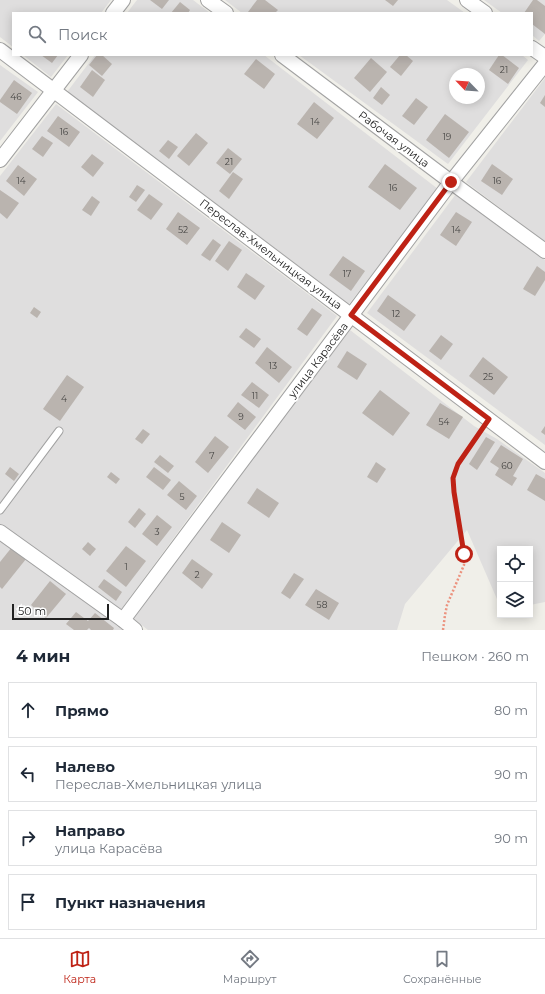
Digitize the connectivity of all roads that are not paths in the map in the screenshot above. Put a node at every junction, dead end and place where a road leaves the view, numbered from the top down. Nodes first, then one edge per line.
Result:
1 (123, 0) edge
2 (208, 0) edge
3 (467, 0) edge
4 (114, 12) edge
5 (225, 12) edge
6 (484, 12) edge
7 (533, 49) edge
8 (0, 50) edge
9 (80, 56) edge
10 (283, 56) edge
11 (545, 57) edge
12 (545, 64) edge
13 (54, 91) junction
14 (0, 160) edge
15 (451, 182) junction
16 (545, 251) edge
17 (351, 315) junction
18 (59, 431) dead end
19 (545, 462) edge
20 (0, 510) edge
21 (0, 532) edge
22 (123, 620) junction
23 (135, 630) edge

1 - 4 street
2 - 5 street
3 - 6 street
7 - 11 street
8 - 13 street, Переслав-Хмельницкая улица
9 - 13 street
10 - 15 street, Рабочая улица
12 - 15 street, улица Карасёва
13 - 14 street
13 - 17 street, Переслав-Хмельницкая улица
15 - 16 street, Рабочая улица
15 - 17 street, улица Карасёва
17 - 19 street, Переслав-Хмельницкая улица
17 - 22 street, улица Карасёва
18 - 20 lane
21 - 22 street
22 - 23 street

